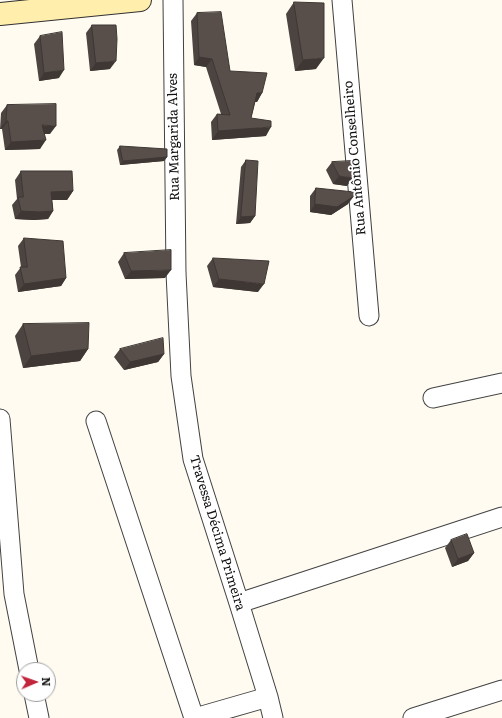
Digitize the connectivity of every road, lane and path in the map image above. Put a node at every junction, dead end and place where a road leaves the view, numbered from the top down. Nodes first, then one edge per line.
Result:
1 (140, 0) edge
2 (172, 0) edge
3 (342, 0) edge
4 (0, 14) edge
5 (176, 273) joint
6 (369, 316) dead end
7 (502, 383) edge
8 (433, 398) dead end
9 (0, 419) edge
10 (96, 421) dead end
11 (502, 517) edge
12 (239, 604) junction
13 (27, 662) edge
14 (502, 690) edge
15 (268, 697) junction
16 (36, 702) edge
17 (39, 718) edge
18 (194, 718) edge
19 (272, 718) edge
20 (413, 718) edge

1 - 4 street
2 - 5 street, Rua Margarida Alves
3 - 6 street, Rua Antônio Conselheiro
5 - 12 street, Travessa Décima Primeira
7 - 8 street
9 - 13 street
10 - 18 street
11 - 12 street
12 - 15 street, Travessa Décima Primeira
14 - 20 street
15 - 18 street
15 - 19 street, Travessa Décima Primeira
16 - 17 street

